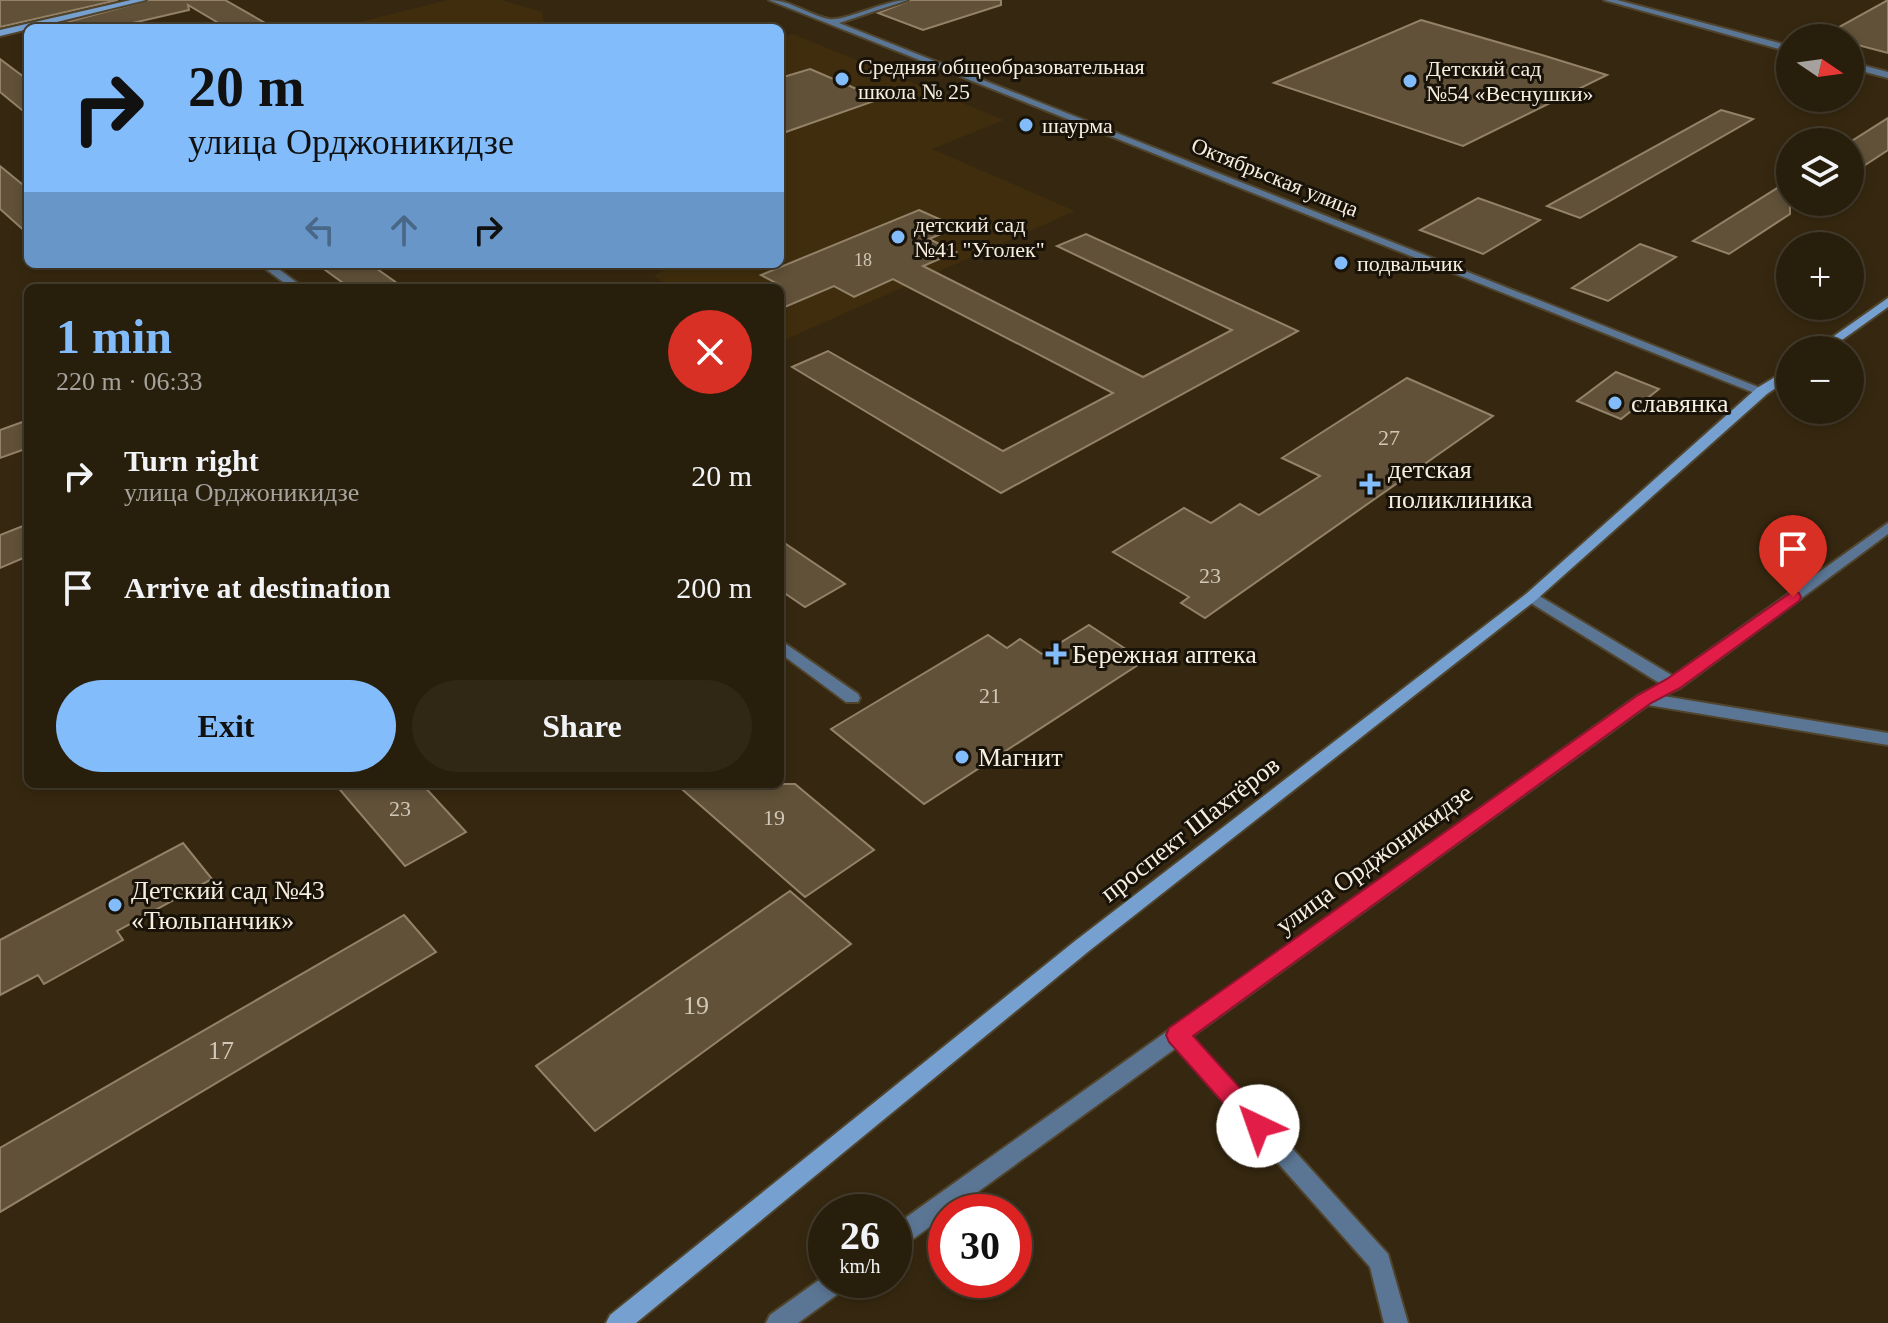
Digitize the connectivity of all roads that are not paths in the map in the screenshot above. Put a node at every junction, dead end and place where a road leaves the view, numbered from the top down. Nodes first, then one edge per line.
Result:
1 (142, 0) edge
2 (773, 0) edge
3 (904, 0) edge
4 (1608, 0) edge
5 (830, 23) junction
6 (39, 24) edge
7 (24, 27) edge
8 (0, 33) edge
9 (1776, 45) edge
10 (1864, 69) edge
11 (1888, 75) edge
12 (270, 268) edge
13 (292, 284) edge
14 (1888, 302) edge
15 (1840, 336) edge
16 (1776, 382) edge
17 (1762, 391) junction
18 (1888, 527) edge
19 (1531, 597) junction
20 (784, 648) edge
21 (1674, 684) junction
22 (852, 698) dead end
23 (1645, 699) junction
24 (1888, 739) edge
25 (1177, 1035) junction
26 (912, 1226) edge
27 (813, 1298) edge
28 (618, 1323) edge
29 (778, 1323) edge
30 (1396, 1323) edge

1 - 6 main road
2 - 5 street, Октябрьская улица
3 - 5 street
4 - 9 street
5 - 17 street, Октябрьская улица
7 - 8 main road
10 - 11 street
12 - 13 street
14 - 15 main road
16 - 17 main road, проспект Шахтёров
17 - 19 main road, проспект Шахтёров
18 - 21 street, улица Орджоникидзе
19 - 21 street
19 - 28 main road, проспект Шахтёров
20 - 22 street
21 - 23 street, улица Орджоникидзе
23 - 24 street
23 - 25 street, улица Орджоникидзе
25 - 26 street, улица Орджоникидзе
25 - 30 street
27 - 29 street

